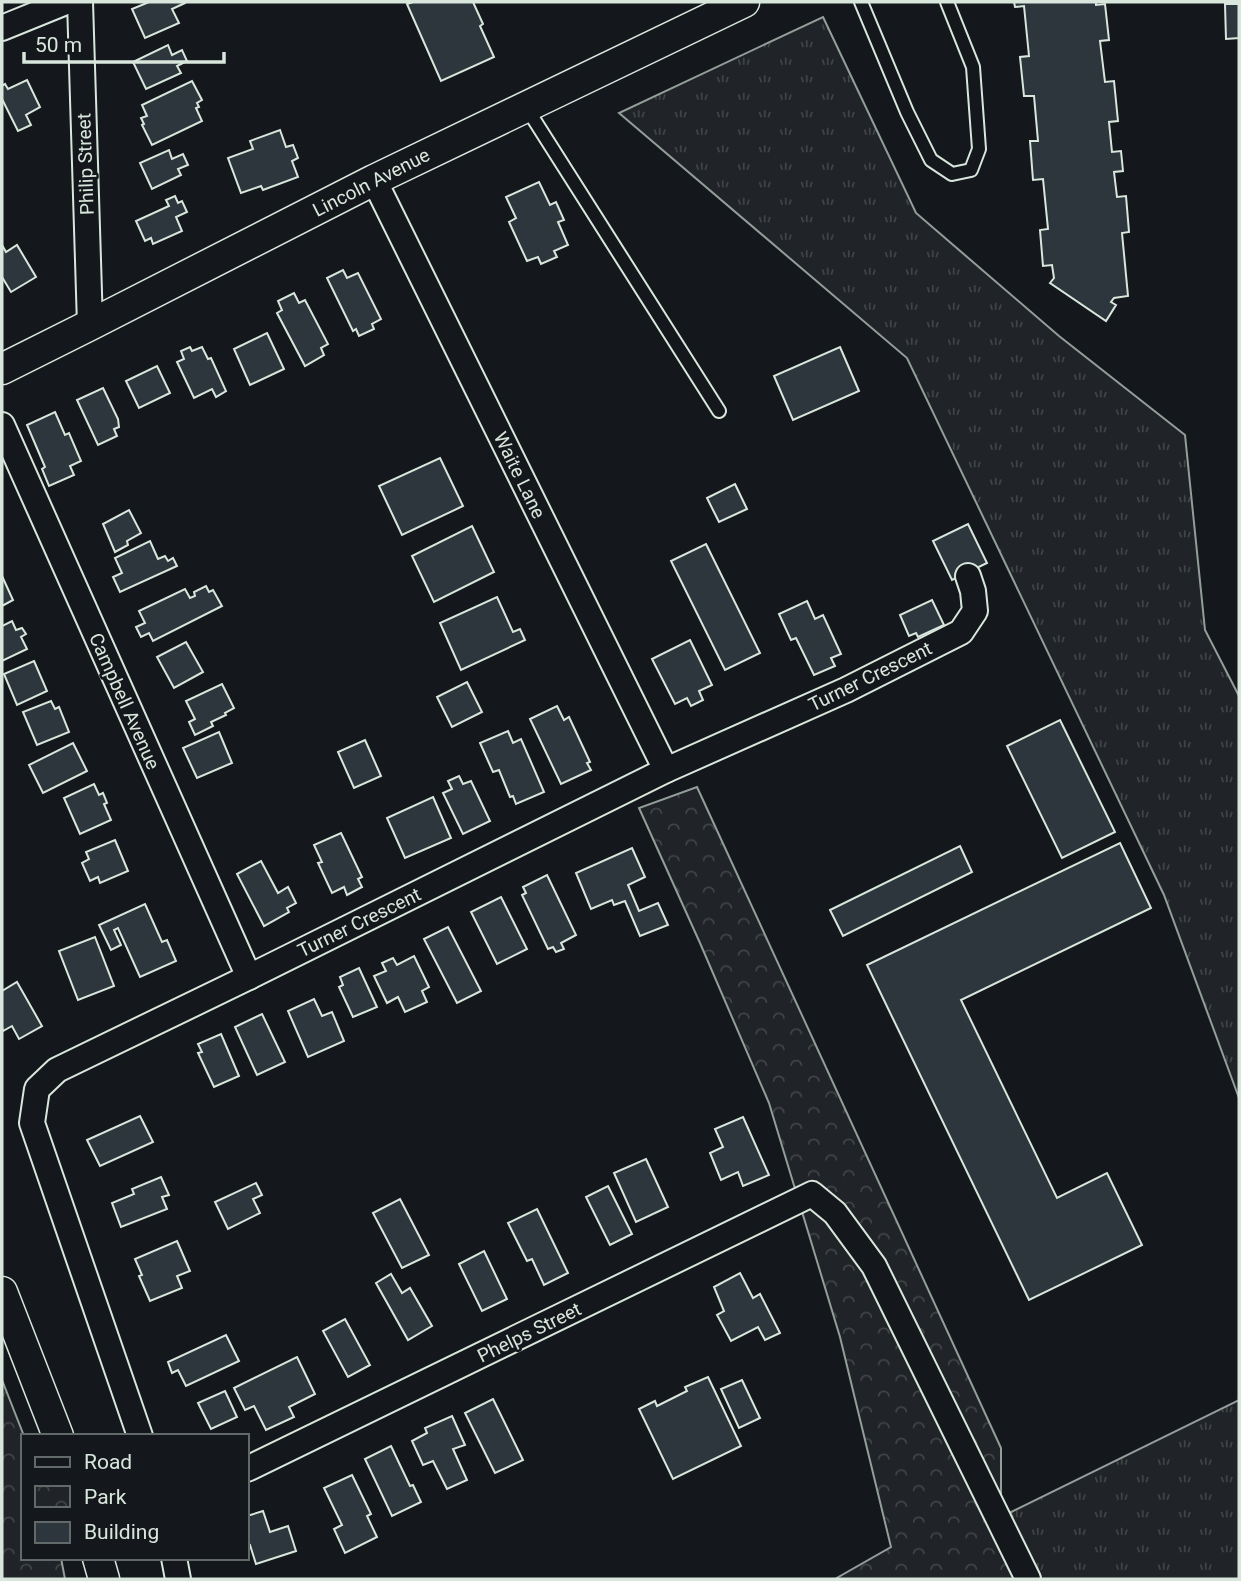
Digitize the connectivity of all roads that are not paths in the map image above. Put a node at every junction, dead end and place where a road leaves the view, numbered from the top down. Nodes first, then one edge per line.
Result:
1 (66, 2) edge
2 (80, 2) edge
3 (744, 2) edge
4 (861, 2) edge
5 (947, 2) edge
6 (2, 27) edge
7 (526, 106) junction
8 (374, 180) junction
9 (90, 326) junction
10 (2, 369) edge
11 (719, 411) dead end
12 (2, 425) edge
13 (968, 576) dead end
14 (666, 770) junction
15 (249, 977) junction
16 (2, 1292) edge
17 (57, 1434) edge
18 (139, 1434) edge
19 (248, 1469) edge
20 (99, 1560) edge
21 (174, 1560) edge
22 (104, 1579) edge
23 (178, 1579) edge
24 (1028, 1579) edge

1 - 6 street
2 - 9 street, Philip Street
3 - 7 street, Lincoln Avenue
4 - 5 lane
7 - 8 street, Lincoln Avenue
7 - 11 lane
8 - 9 street, Lincoln Avenue
8 - 14 street, Waite Lane
9 - 10 street, Lincoln Avenue
12 - 15 street, Campbell Avenue
13 - 14 street, Turner Crescent
14 - 15 street, Turner Crescent
15 - 18 street, Turner Crescent
16 - 17 street
19 - 24 street, Phelps Street
20 - 22 street
21 - 23 street

